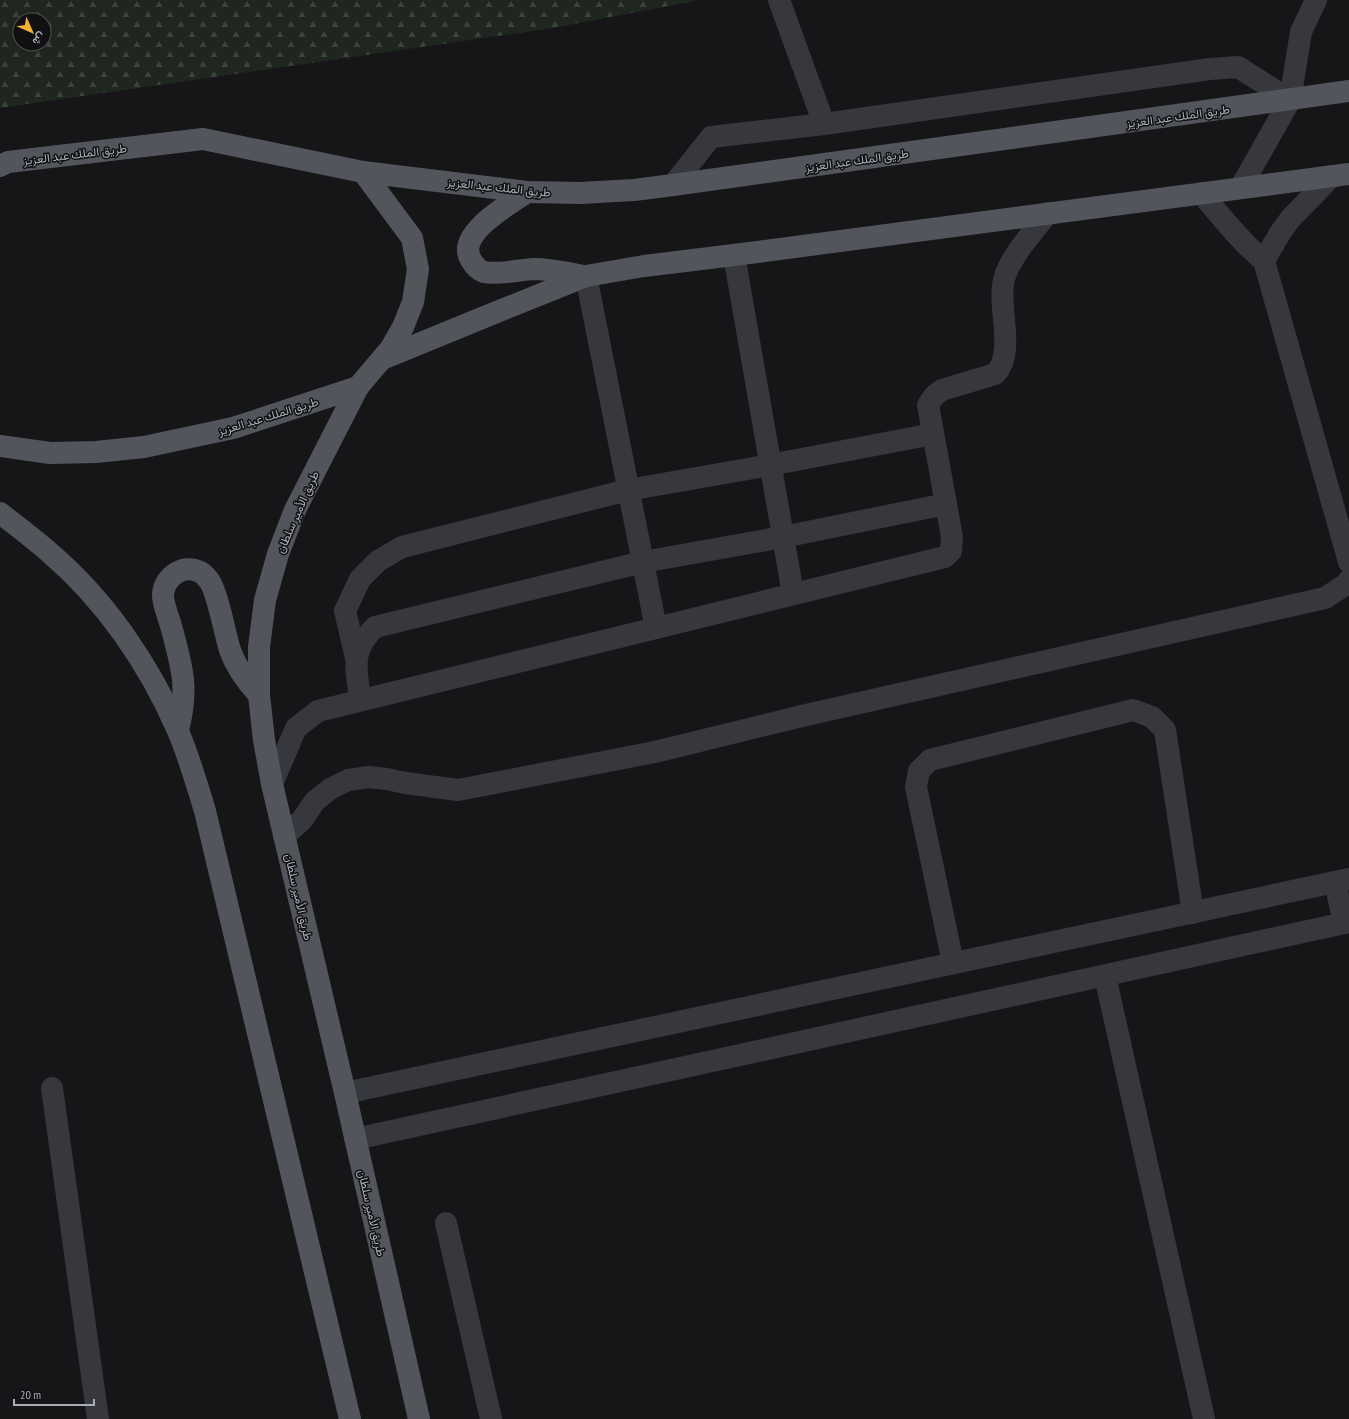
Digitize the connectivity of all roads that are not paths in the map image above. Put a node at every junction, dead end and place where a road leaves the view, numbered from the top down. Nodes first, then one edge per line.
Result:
1 (779, 0) edge
2 (1316, 0) edge
3 (1349, 91) edge
4 (1290, 100) junction
5 (824, 124) junction
6 (0, 166) edge
7 (363, 172) junction
8 (1340, 175) edge
9 (673, 186) junction
10 (1241, 188) junction
11 (527, 192) junction
12 (1201, 193) junction
13 (1048, 213) junction
14 (734, 255) junction
15 (1264, 261) junction
16 (586, 276) junction
17 (382, 359) junction
18 (358, 387) junction
19 (933, 434) junction
20 (0, 446) edge
21 (770, 465) junction
22 (628, 490) junction
23 (946, 504) junction
24 (0, 513) edge
25 (783, 537) junction
26 (643, 562) junction
27 (1349, 562) edge
28 (1349, 580) edge
29 (793, 594) junction
30 (656, 628) junction
31 (356, 658) junction
32 (259, 695) junction
33 (360, 700) junction
34 (178, 730) junction
35 (272, 784) junction
36 (284, 836) junction
37 (1342, 881) edge
38 (1193, 912) junction
39 (1346, 923) edge
40 (953, 963) junction
41 (1105, 976) junction
42 (52, 1088) dead end
43 (345, 1093) junction
44 (355, 1139) junction
45 (446, 1223) dead end
46 (98, 1419) edge
47 (350, 1419) edge
48 (420, 1419) edge
49 (491, 1419) edge
50 (1204, 1419) edge

1 - 5 street
2 - 4 street
3 - 4 main road, طريق الملك عبد العزيز
4 - 5 street
4 - 9 main road, طريق الملك عبد العزيز
4 - 10 street
5 - 9 street
6 - 7 main road, طريق الملك عبد العزيز
7 - 11 main road, طريق الملك عبد العزيز
7 - 17 main road
8 - 10 main road
8 - 15 street
9 - 11 main road, طريق الملك عبد العزيز
10 - 12 main road
11 - 16 main road
12 - 13 main road
12 - 15 street
13 - 14 main road
13 - 19 street
14 - 16 main road
14 - 21 street
15 - 27 street
16 - 17 main road
16 - 22 street
17 - 18 main road
18 - 20 main road, طريق الملك عبد العزيز
18 - 32 main road, طريق الأمير سلطان
19 - 21 street
19 - 23 street
21 - 22 street
21 - 25 street
22 - 26 street
22 - 31 street
23 - 25 street
23 - 29 street
24 - 34 main road
25 - 26 street
25 - 29 street
26 - 30 street
26 - 31 street
28 - 36 street
29 - 30 street
30 - 33 street
31 - 33 street
32 - 34 main road
32 - 35 main road, طريق الأمير سلطان
33 - 35 street
34 - 47 main road
35 - 36 main road, طريق الأمير سلطان
36 - 43 main road, طريق الأمير سلطان
37 - 38 street
37 - 39 street
38 - 40 street
38 - 40 street
39 - 41 street
40 - 43 street
41 - 44 street
41 - 50 street
42 - 46 street
43 - 44 main road, طريق الأمير سلطان
44 - 48 main road, طريق الأمير سلطان
45 - 49 street

